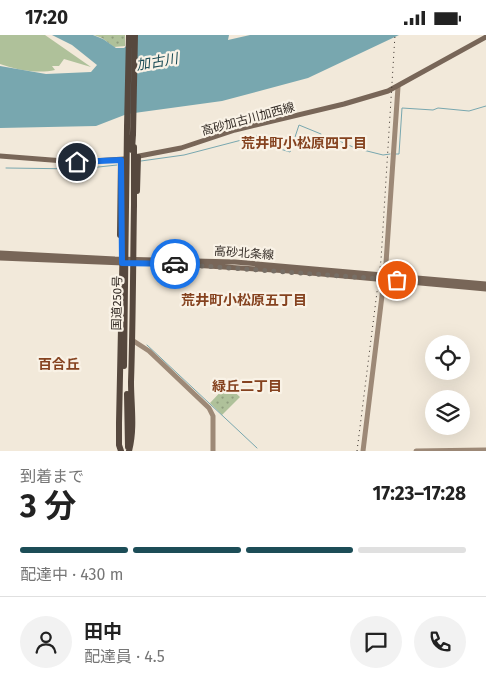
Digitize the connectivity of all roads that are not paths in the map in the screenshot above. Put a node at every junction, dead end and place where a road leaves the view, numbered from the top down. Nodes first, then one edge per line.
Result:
1 (129, 35) edge
2 (135, 35) edge
3 (486, 37) edge
4 (398, 87) junction
5 (127, 127) junction
6 (133, 134) junction
7 (0, 156) edge
8 (138, 157) junction
9 (121, 160) junction
10 (0, 253) edge
11 (0, 258) edge
12 (121, 259) junction
13 (133, 259) junction
14 (385, 277) junction
15 (486, 284) edge
16 (486, 289) edge
17 (132, 340) junction
18 (126, 365) junction
19 (486, 450) edge
20 (121, 451) edge
21 (129, 451) edge
22 (213, 451) edge
23 (363, 451) edge
24 (416, 451) edge

1 - 5 highway, 国道250号
2 - 6 highway, 国道250号
3 - 4 main road, 高砂加古川加西線
4 - 8 main road, 高砂加古川加西線
4 - 14 street
5 - 12 highway, bridge
5 - 18 highway, 国道250号, bridge
6 - 13 highway, bridge
6 - 18 highway, 国道250号, bridge
7 - 9 main road, 高砂加古川加西線
8 - 9 main road, 高砂加古川加西線
8 - 13 highway
9 - 12 highway
10 - 12 main road, 高砂北条線
11 - 12 main road, 高砂北条線
12 - 13 main road, 高砂北条線
12 - 20 highway
13 - 14 main road, 高砂北条線
13 - 17 highway
14 - 15 main road, 高砂北条線
14 - 16 main road, 高砂北条線
14 - 23 street
17 - 21 highway
17 - 22 street
18 - 20 highway, 国道250号
18 - 21 highway, 国道250号
19 - 24 street

